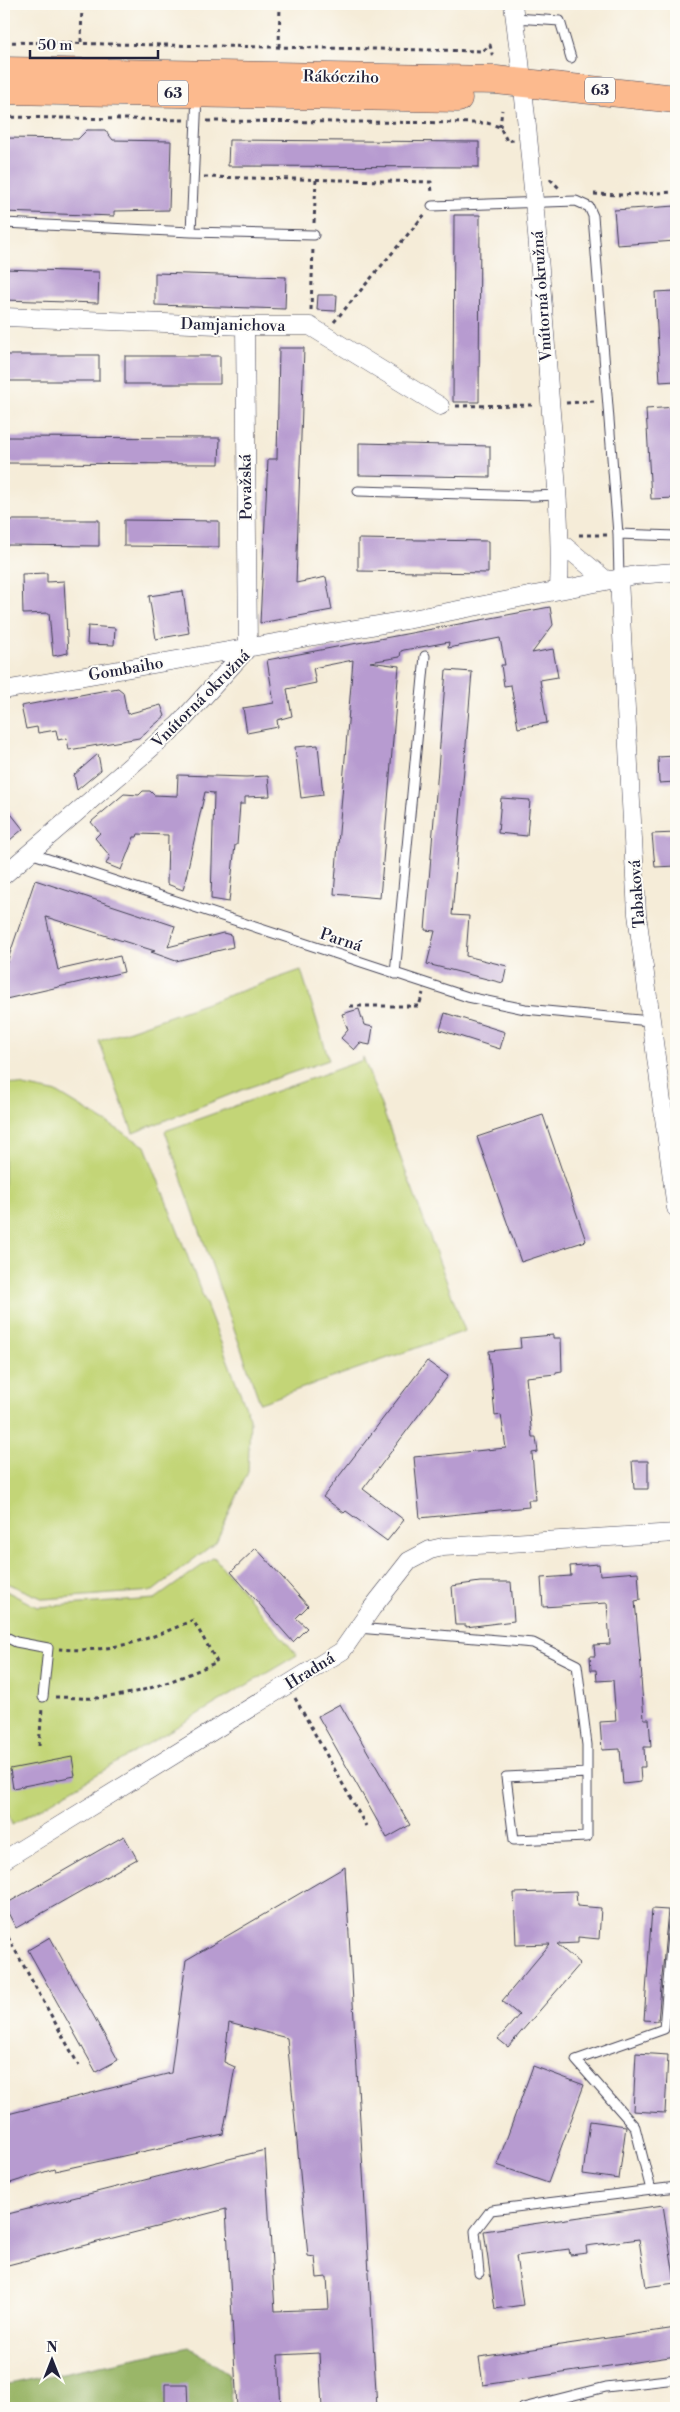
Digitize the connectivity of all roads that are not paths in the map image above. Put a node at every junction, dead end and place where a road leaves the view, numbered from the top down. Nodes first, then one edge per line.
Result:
1 (514, 11) edge
2 (571, 58) dead end
3 (4, 71) edge
4 (4, 90) edge
5 (197, 94) junction
6 (517, 97) junction
7 (676, 99) edge
8 (676, 109) edge
9 (535, 201) junction
10 (432, 206) road end
11 (4, 223) edge
12 (191, 232) junction
13 (314, 235) road end
14 (4, 317) edge
15 (245, 326) junction
16 (440, 406) road end
17 (358, 491) dead end
18 (558, 495) junction
19 (614, 535) junction
20 (676, 536) edge
21 (567, 539) junction
22 (676, 572) edge
23 (612, 579) junction
24 (559, 590) junction
25 (248, 648) junction
26 (425, 656) dead end
27 (4, 690) edge
28 (29, 853) junction
29 (4, 875) edge
30 (395, 974) junction
31 (650, 1021) junction
32 (676, 1208) edge
33 (676, 1533) edge
34 (358, 1628) junction
35 (4, 1636) edge
36 (42, 1697) road end
37 (587, 1772) junction
38 (4, 1859) edge
39 (676, 1923) edge
40 (676, 2187) edge
41 (651, 2190) junction
42 (479, 2273) dead end
43 (676, 2379) edge
44 (523, 2408) edge

1 - 2 lane
1 - 6 street, Vnútorná okružná
3 - 6 main road, Rákócziho / 63
4 - 5 main road, Rákócziho / 63
5 - 6 main road, Rákócziho / 63
5 - 12 lane
6 - 7 main road, Rákócziho / 63
6 - 8 main road, Rákócziho / 63
6 - 9 street, Vnútorná okružná
9 - 10 lane
9 - 18 street, Vnútorná okružná
9 - 19 lane
11 - 12 lane
12 - 13 lane
14 - 15 street, Damjanichova
15 - 16 street, Damjanichova
15 - 25 street, Považská
17 - 18 lane
18 - 21 street, Vnútorná okružná
19 - 20 lane
19 - 23 lane
21 - 23 street
21 - 24 street, Vnútorná okružná
22 - 23 street, Vnútorná okružná
23 - 24 street, Vnútorná okružná
23 - 31 street, Tabaková
24 - 25 street, Vnútorná okružná
25 - 27 street, Gombaiho
25 - 28 street, Vnútorná okružná
26 - 30 lane
28 - 29 street, Vnútorná okružná
28 - 30 lane, Parná
30 - 31 lane, Parná
31 - 32 street, Tabaková
33 - 34 street, Hradná
34 - 37 lane
34 - 38 street, Hradná
35 - 36 lane
37 - 37 lane
39 - 41 lane
40 - 41 lane
41 - 42 lane
43 - 44 lane

